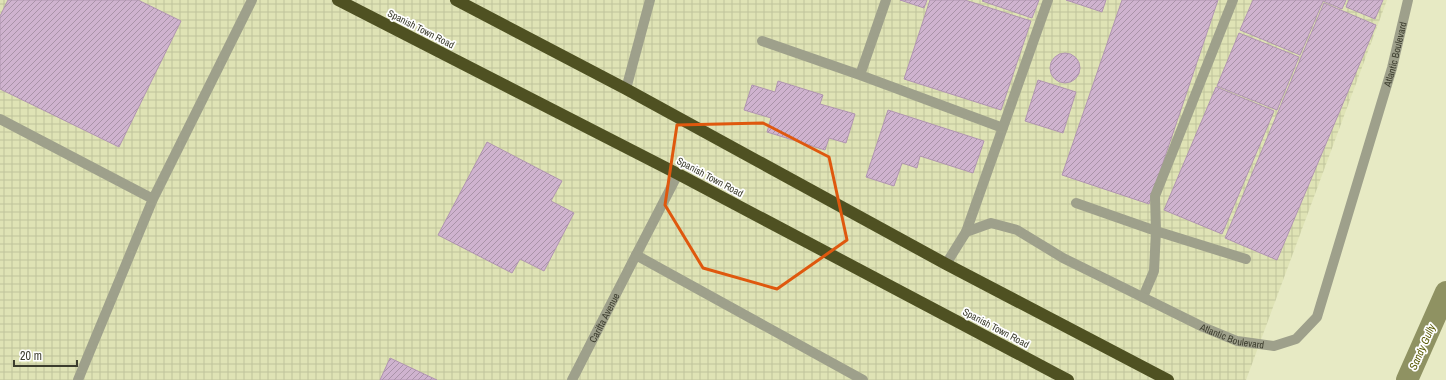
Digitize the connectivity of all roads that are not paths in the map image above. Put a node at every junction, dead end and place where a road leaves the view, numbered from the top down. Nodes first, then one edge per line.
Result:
1 (252, 0) edge
2 (338, 0) edge
3 (456, 0) edge
4 (650, 0) edge
5 (886, 0) edge
6 (1048, 0) edge
7 (1233, 0) edge
8 (1408, 0) edge
9 (762, 41) dead end
10 (860, 75) junction
11 (626, 89) junction
12 (0, 119) edge
13 (1003, 128) junction
14 (678, 174) junction
15 (152, 199) junction
16 (1076, 203) dead end
17 (1156, 231) junction
18 (966, 232) junction
19 (636, 255) junction
20 (1246, 259) dead end
21 (946, 264) junction
22 (1143, 297) junction
23 (78, 380) edge
24 (572, 380) edge
25 (862, 380) edge
26 (1068, 380) edge
27 (1168, 380) edge

1 - 15 street
2 - 14 highway, Spanish Town Road
3 - 11 highway
4 - 11 street
5 - 10 street
6 - 13 street
7 - 17 street
8 - 22 street, Atlantic Boulevard
9 - 10 street
10 - 13 street
11 - 21 highway
12 - 15 street
13 - 18 street
14 - 19 street, Carifta Avenue
14 - 26 highway, Spanish Town Road
15 - 23 street
16 - 17 street
17 - 20 street
17 - 22 street
18 - 21 street
18 - 22 street, Atlantic Boulevard
19 - 24 street, Carifta Avenue
19 - 25 street
21 - 27 highway

